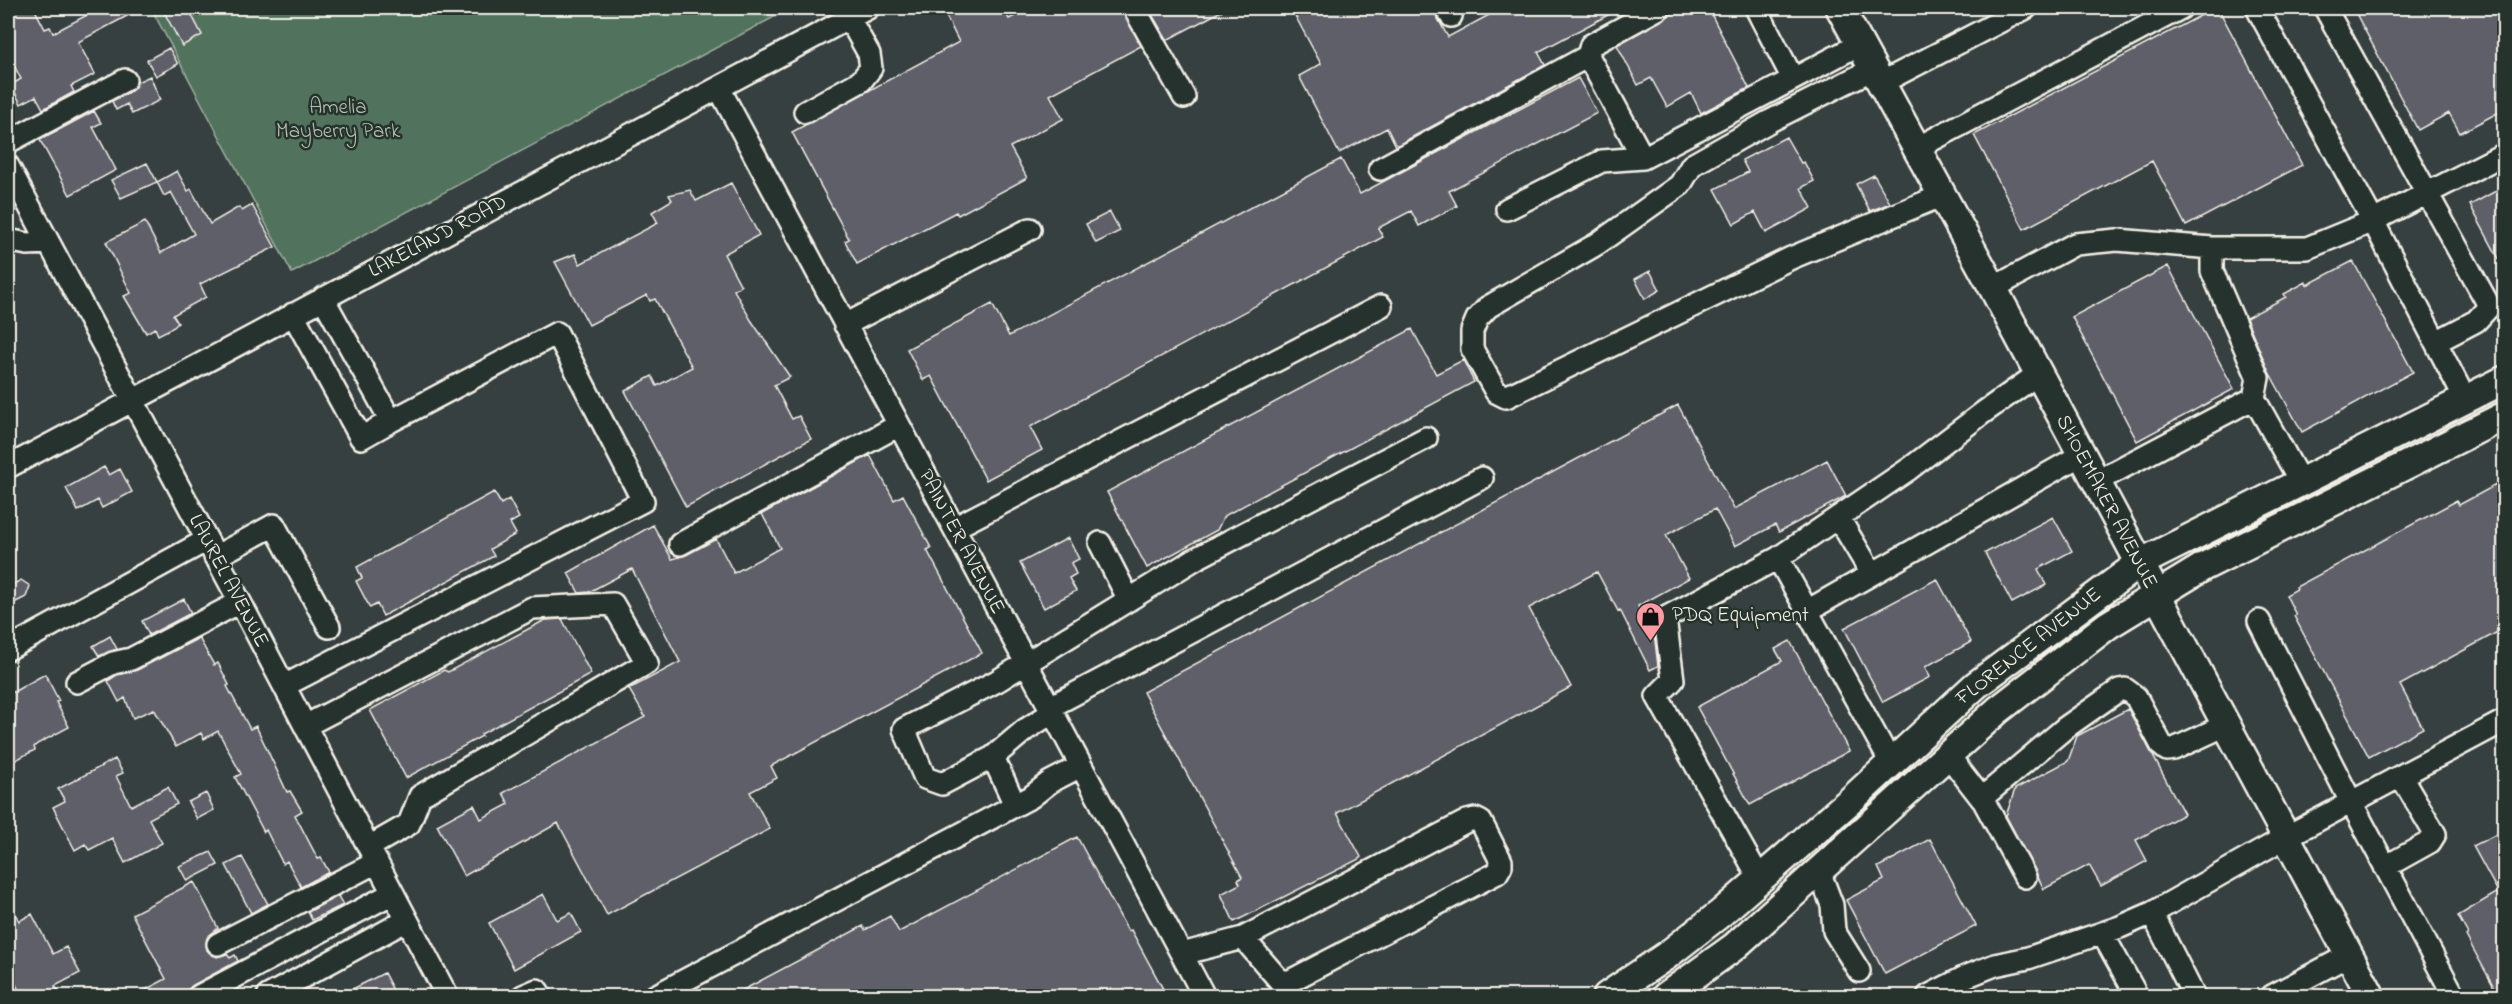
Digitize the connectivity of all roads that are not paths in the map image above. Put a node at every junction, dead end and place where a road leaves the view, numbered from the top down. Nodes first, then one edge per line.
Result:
1 (868, 8) edge
2 (1134, 8) edge
3 (1659, 8) edge
4 (1756, 8) edge
5 (1840, 8) edge
6 (2026, 8) edge
7 (2181, 8) edge
8 (2257, 8) edge
9 (2325, 8) edge
10 (849, 18) junction
11 (1860, 44) junction
12 (1588, 56) junction
13 (1877, 76) junction
14 (1793, 79) junction
15 (125, 80) dead end
16 (719, 88) junction
17 (1184, 98) dead end
18 (805, 112) dead end
19 (8, 142) edge
20 (1917, 148) junction
21 (2505, 154) edge
22 (1643, 158) junction
23 (8, 166) edge
24 (1380, 169) dead end
25 (2427, 193) junction
26 (1943, 195) junction
27 (1507, 209) dead end
28 (2373, 221) junction
29 (1030, 229) dead end
30 (8, 240) edge
31 (48, 243) junction
32 (2212, 248) junction
33 (1993, 288) junction
34 (323, 298) junction
35 (1382, 306) dead end
36 (293, 314) junction
37 (845, 325) junction
38 (2436, 342) junction
39 (2038, 374) junction
40 (2505, 380) edge
41 (2254, 398) junction
42 (2465, 399) junction
43 (131, 401) junction
44 (2505, 416) edge
45 (391, 421) junction
46 (899, 425) junction
47 (2480, 428) junction
48 (1426, 438) dead end
49 (2081, 455) junction
50 (8, 467) edge
51 (1482, 478) dead end
52 (2095, 482) junction
53 (2300, 482) junction
54 (1838, 517) junction
55 (954, 528) junction
56 (1100, 543) dead end
57 (680, 544) dead end
58 (211, 548) junction
59 (1778, 558) junction
60 (2140, 563) junction
61 (1872, 574) junction
62 (2157, 596) junction
63 (1129, 600) junction
64 (240, 602) junction
65 (1807, 611) junction
66 (2259, 621) dead end
67 (329, 627) dead end
68 (8, 649) edge
69 (1026, 662) junction
70 (77, 682) dead end
71 (284, 686) junction
72 (1051, 710) junction
73 (2505, 721) edge
74 (2226, 725) junction
75 (305, 726) junction
76 (1948, 755) junction
77 (993, 757) junction
78 (1892, 763) junction
79 (1081, 766) junction
80 (2401, 776) junction
81 (1982, 799) junction
82 (2351, 802) junction
83 (1015, 805) junction
84 (2286, 837) junction
85 (373, 855) junction
86 (2385, 867) junction
87 (1819, 871) junction
88 (2025, 877) dead end
89 (1760, 879) junction
90 (393, 893) junction
91 (2152, 913) junction
92 (407, 920) junction
93 (2102, 933) junction
94 (1243, 938) junction
95 (218, 944) dead end
96 (1182, 954) junction
97 (2349, 955) junction
98 (1859, 971) dead end
99 (1676, 994) edge
100 (199, 996) edge
101 (268, 996) edge
102 (447, 996) edge
103 (524, 996) edge
104 (541, 996) edge
105 (655, 996) edge
106 (1204, 996) edge
107 (1607, 996) edge
108 (1928, 996) edge
109 (2138, 996) edge
110 (2194, 996) edge
111 (2272, 996) edge
112 (2371, 996) edge
113 (2454, 996) edge

1 - 10 street, LAKELAND ROAD
2 - 17 street
3 - 12 street
4 - 14 street
5 - 11 main road, SHOEMAKER AVENUE
6 - 13 street
7 - 20 street
8 - 28 street
9 - 25 street
10 - 16 street, LAKELAND ROAD
10 - 18 street
11 - 13 main road, SHOEMAKER AVENUE
11 - 14 street
12 - 22 street
12 - 24 street
13 - 20 main road, SHOEMAKER AVENUE
13 - 26 street
14 - 22 street
15 - 19 street
16 - 34 street, LAKELAND ROAD
16 - 37 street, PAINTER AVENUE
20 - 26 main road, SHOEMAKER AVENUE
21 - 25 street
22 - 27 street
23 - 31 street, LAUREL AVENUE
25 - 28 street
25 - 38 street
26 - 33 main road, SHOEMAKER AVENUE
28 - 32 street
28 - 38 street
29 - 37 street
30 - 31 street
31 - 43 street, LAUREL AVENUE
32 - 33 street
32 - 41 street
33 - 39 main road, SHOEMAKER AVENUE
34 - 36 street, LAKELAND ROAD
34 - 45 street
35 - 55 street
36 - 43 street, LAKELAND ROAD
36 - 45 street
37 - 46 street, PAINTER AVENUE
38 - 42 street
39 - 49 main road, SHOEMAKER AVENUE
39 - 54 street
40 - 42 main road, FLORENCE AVENUE
41 - 52 street
41 - 53 street
42 - 47 main road
42 - 53 main road, FLORENCE AVENUE
43 - 50 street, LAKELAND ROAD
43 - 58 street, LAUREL AVENUE
44 - 47 main road, FLORENCE AVENUE
45 - 71 street
46 - 55 street, PAINTER AVENUE
46 - 57 street
47 - 62 main road, FLORENCE AVENUE
48 - 63 street
49 - 52 main road, SHOEMAKER AVENUE
49 - 61 street
51 - 72 street
52 - 60 main road, SHOEMAKER AVENUE
53 - 60 main road, FLORENCE AVENUE
54 - 59 street
54 - 61 street
55 - 69 street, PAINTER AVENUE
56 - 63 street
58 - 64 street, LAUREL AVENUE
58 - 67 street
58 - 68 street
59 - 65 street
59 - 89 street
60 - 62 main road, SHOEMAKER AVENUE
60 - 78 main road, FLORENCE AVENUE
61 - 65 street
62 - 74 main road, SHOEMAKER AVENUE
62 - 76 main road, FLORENCE AVENUE
63 - 69 street
64 - 70 street
64 - 71 street, LAUREL AVENUE
65 - 78 street
66 - 82 street
69 - 72 street, PAINTER AVENUE
69 - 77 street
71 - 75 street, LAUREL AVENUE
72 - 77 street
72 - 79 street, PAINTER AVENUE
73 - 80 street
74 - 81 street
74 - 84 main road, SHOEMAKER AVENUE
75 - 85 street, LAUREL AVENUE
75 - 85 street
76 - 81 street
76 - 87 main road, FLORENCE AVENUE
77 - 83 street
78 - 89 main road, FLORENCE AVENUE
79 - 83 street
79 - 96 street, PAINTER AVENUE
80 - 82 street
80 - 86 street
81 - 88 street
82 - 84 street
82 - 86 street
83 - 105 street
84 - 91 street
84 - 97 main road, SHOEMAKER AVENUE
85 - 90 street, LAUREL AVENUE
85 - 95 street
86 - 113 street
87 - 98 street
87 - 99 main road, FLORENCE AVENUE
89 - 107 main road, FLORENCE AVENUE
90 - 92 street, LAUREL AVENUE
90 - 100 street
91 - 93 street
91 - 110 street
92 - 101 street
92 - 102 street, LAUREL AVENUE
93 - 108 street
93 - 109 street
94 - 94 street
94 - 96 street
96 - 106 street, PAINTER AVENUE
97 - 111 street
97 - 112 main road, SHOEMAKER AVENUE
103 - 104 street

